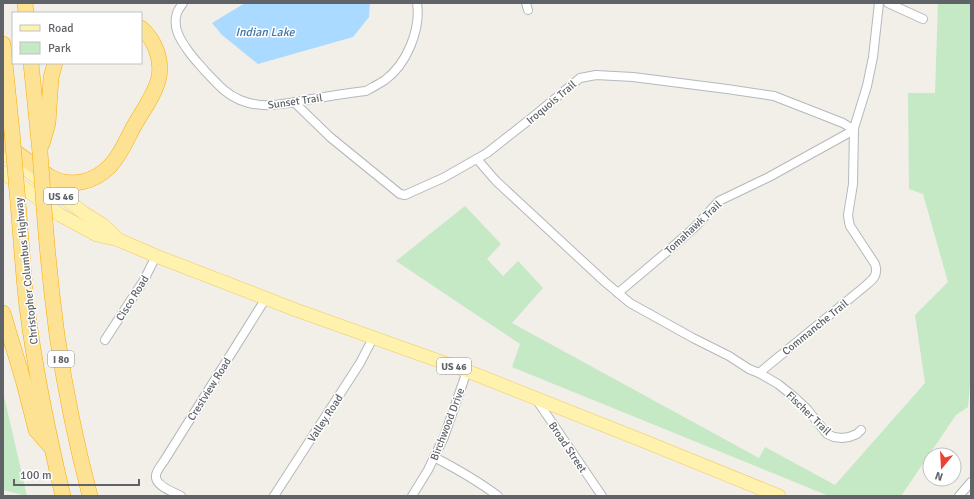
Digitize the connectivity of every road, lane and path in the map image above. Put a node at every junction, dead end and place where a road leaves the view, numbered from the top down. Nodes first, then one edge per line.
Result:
1 (183, 3) edge
2 (417, 3) edge
3 (879, 3) edge
4 (888, 3) edge
5 (923, 18) dead end
6 (142, 29) edge
7 (3, 44) edge
8 (31, 64) edge
9 (55, 64) edge
10 (294, 102) junction
11 (854, 130) junction
12 (7, 137) edge
13 (40, 151) junction
14 (3, 152) edge
15 (477, 159) junction
16 (3, 172) edge
17 (119, 240) junction
18 (156, 256) junction
19 (618, 293) junction
20 (266, 298) junction
21 (3, 313) edge
22 (373, 338) junction
23 (105, 340) dead end
24 (467, 371) junction
25 (759, 373) junction
26 (534, 397) junction
27 (861, 430) dead end
28 (52, 448) junction
29 (434, 457) junction
30 (971, 482) edge
31 (63, 496) edge
32 (90, 496) edge
33 (182, 496) edge
34 (274, 496) edge
35 (412, 496) edge
36 (498, 496) edge
37 (602, 496) edge
38 (779, 496) edge
39 (959, 496) edge

1 - 10 street, Sunset Trail
2 - 10 street, Sunset Trail
3 - 11 street
4 - 5 street
6 - 12 highway
7 - 12 highway, Christopher Columbus Highway / I 80
8 - 13 highway, I 80
9 - 13 highway
10 - 15 street, Iroquois Trail
11 - 15 street, Iroquois Trail
11 - 19 street, Tomahawk Trail
11 - 25 street, Commanche Trail
12 - 28 highway, Christopher Columbus Highway / I 80, bridge
13 - 32 highway, I 80, bridge
14 - 17 main road, US 46
15 - 19 street
16 - 17 main road, US 46
17 - 18 main road, US 46
18 - 20 main road, US 46
18 - 23 street, Cisco Road
19 - 25 street
20 - 22 main road, US 46
20 - 33 street, Crestview Road
21 - 28 highway
22 - 24 main road, US 46
22 - 34 street, Valley Road
24 - 26 main road, US 46
24 - 29 street, Birchwood Drive
25 - 27 street, Fischer Trail
26 - 37 street, Broad Street
26 - 38 main road, US 46
28 - 31 highway, Christopher Columbus Highway / I 80
29 - 35 street, Birchwood Drive
29 - 36 street
30 - 39 street

